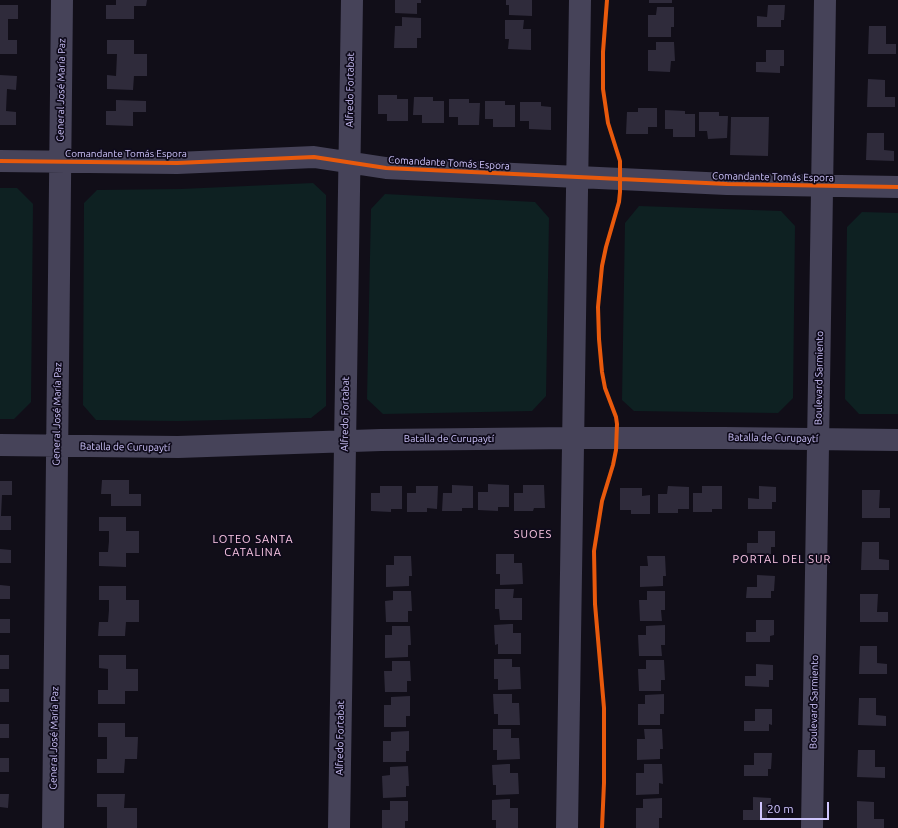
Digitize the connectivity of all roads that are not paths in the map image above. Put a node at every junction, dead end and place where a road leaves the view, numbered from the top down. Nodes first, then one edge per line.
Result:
1 (62, 0) edge
2 (352, 0) edge
3 (580, 0) edge
4 (825, 0) edge
5 (0, 161) edge
6 (60, 162) junction
7 (349, 163) junction
8 (577, 177) junction
9 (822, 186) junction
10 (898, 187) edge
11 (573, 438) junction
12 (818, 439) junction
13 (898, 440) edge
14 (345, 441) junction
15 (0, 445) edge
16 (57, 446) junction
17 (53, 828) edge
18 (339, 828) edge
19 (566, 828) edge
20 (812, 828) edge

1 - 6 street, General José María Paz
2 - 7 street, Alfredo Fortabat
3 - 8 street
4 - 9 street, Boulevard Sarmiento
5 - 6 street, Comandante Tomás Espora
6 - 7 street, Comandante Tomás Espora
6 - 16 street, General José María Paz
7 - 8 street, Comandante Tomás Espora
7 - 14 street, Alfredo Fortabat
8 - 9 street, Comandante Tomás Espora
8 - 11 street
9 - 10 street, Comandante Tomás Espora
9 - 12 street, Boulevard Sarmiento
11 - 12 street, Batalla de Curupaytí
11 - 14 street, Batalla de Curupaytí
11 - 19 street
12 - 13 street, Batalla de Curupaytí
12 - 20 street, Boulevard Sarmiento
14 - 16 street, Batalla de Curupaytí
14 - 18 street, Alfredo Fortabat
15 - 16 street, Batalla de Curupaytí
16 - 17 street, General José María Paz

